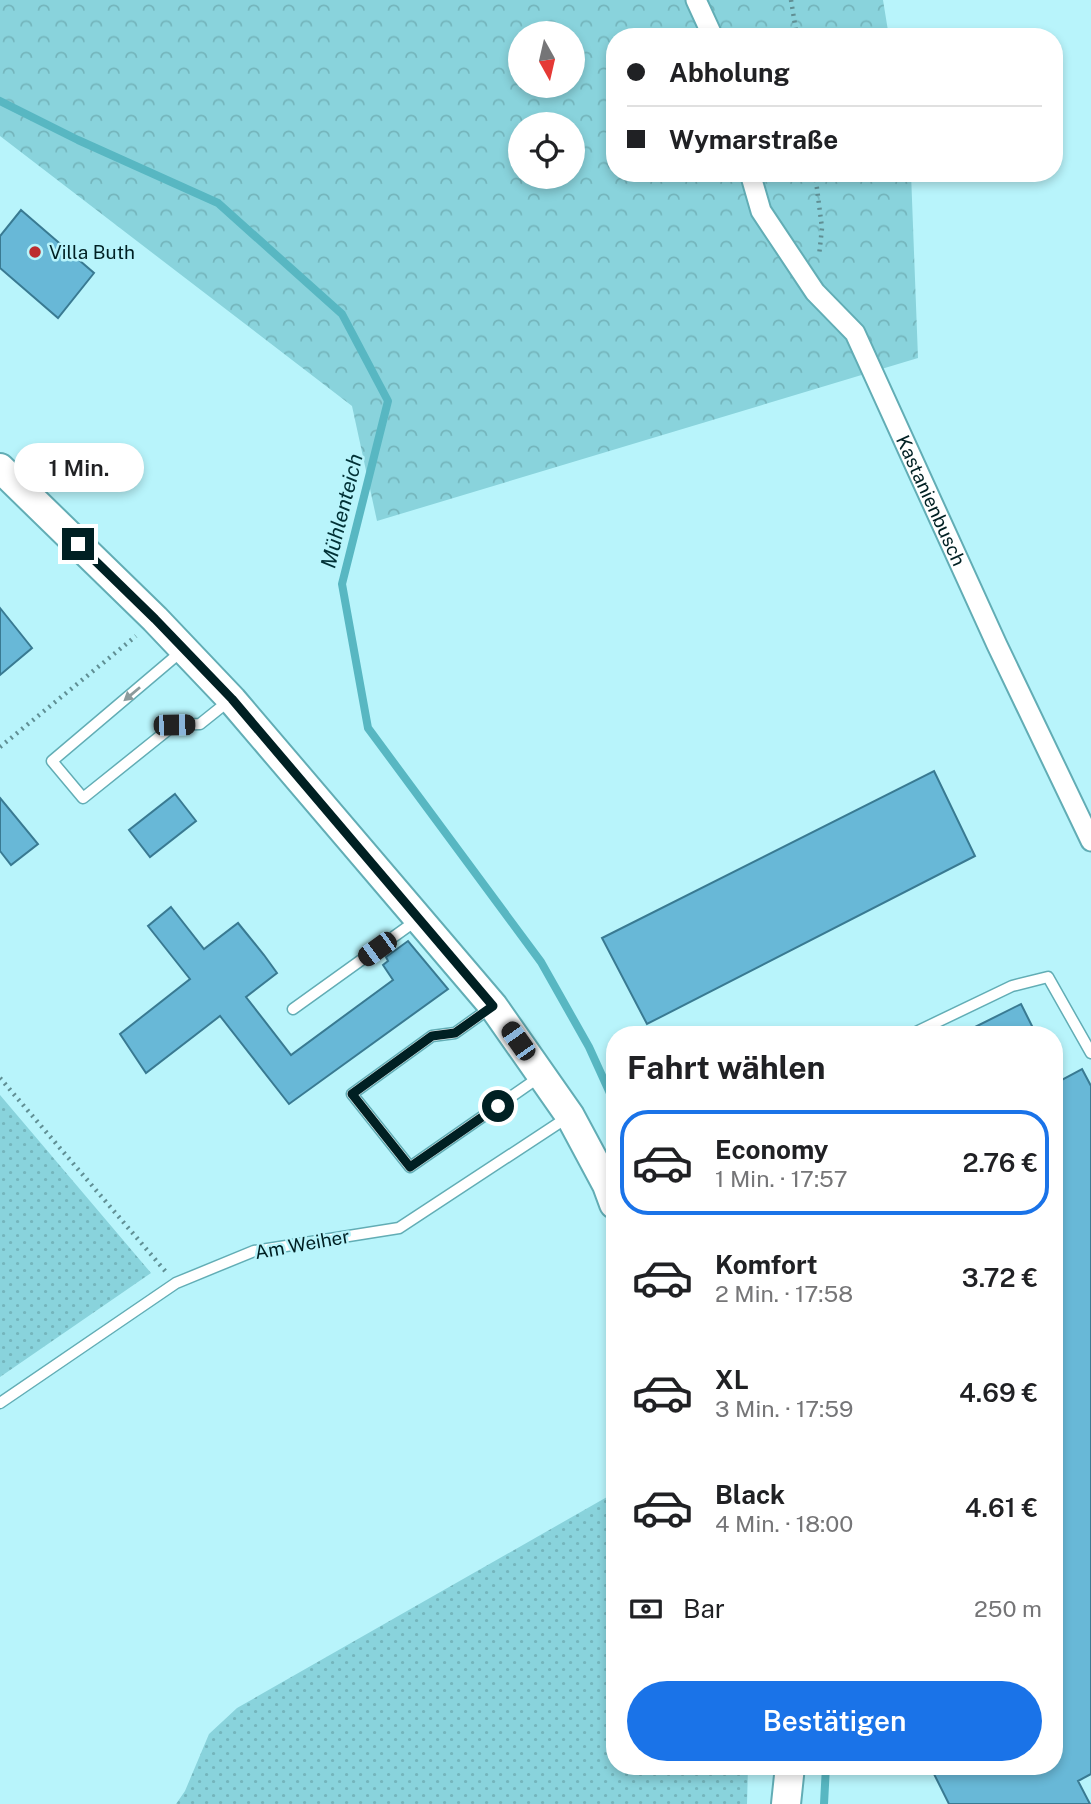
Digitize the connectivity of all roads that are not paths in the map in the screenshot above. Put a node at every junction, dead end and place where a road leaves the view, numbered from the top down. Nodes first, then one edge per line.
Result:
1 (696, 0) edge
2 (709, 28) edge
3 (753, 182) edge
4 (0, 468) edge
5 (184, 649) junction
6 (232, 699) junction
7 (1091, 841) edge
8 (418, 920) junction
9 (493, 1006) junction
10 (293, 1009) dead end
11 (929, 1026) edge
12 (1091, 1053) edge
13 (542, 1075) junction
14 (570, 1116) junction
15 (606, 1179) edge
16 (0, 1403) edge
17 (789, 1775) edge
18 (786, 1804) edge

1 - 2 street
3 - 7 street, Kastanienbusch
4 - 5 main road
5 - 6 main road
5 -> 6 lane
6 - 8 main road
8 - 9 main road
8 - 10 lane
9 - 13 main road
9 - 13 lane
11 - 12 lane
13 - 14 main road
14 - 15 main road
14 - 16 lane, Am Weiher
17 - 18 main road

